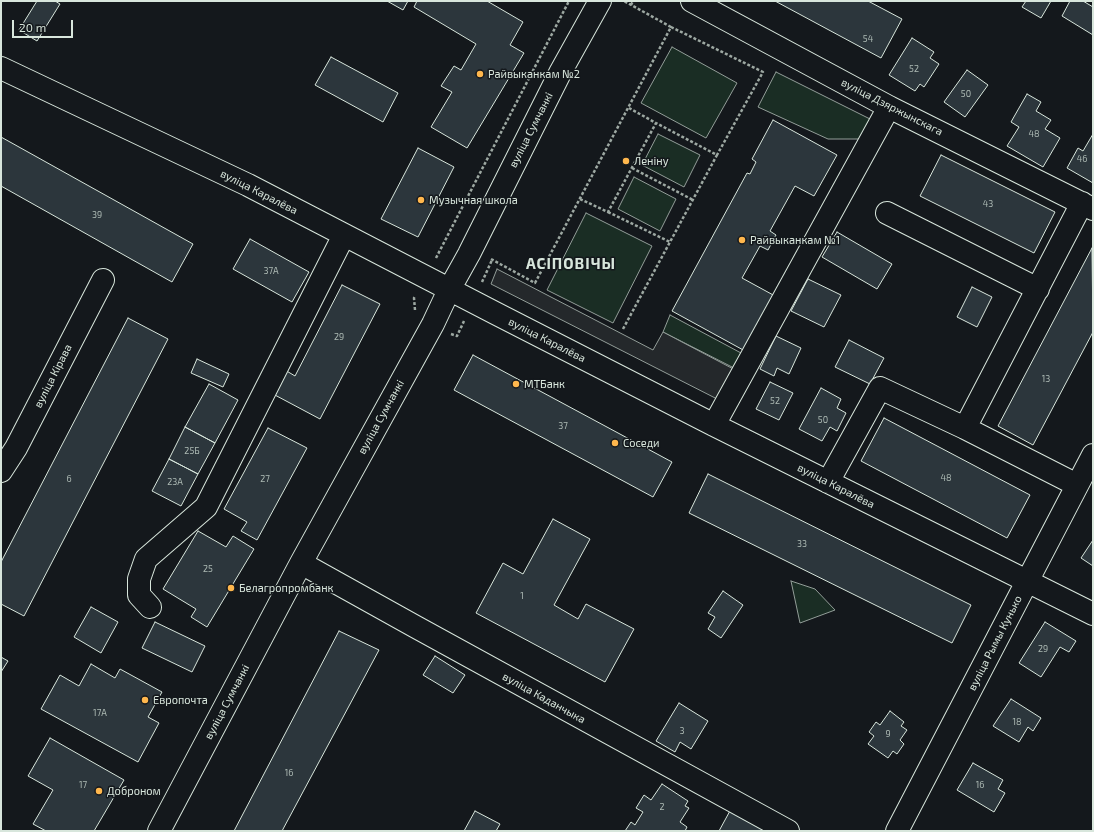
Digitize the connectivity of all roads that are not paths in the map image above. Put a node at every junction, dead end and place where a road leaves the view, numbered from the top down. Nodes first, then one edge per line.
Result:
1 (600, 1) edge
2 (692, 1) edge
3 (1, 68) edge
4 (889, 106) junction
5 (1088, 206) edge
6 (887, 213) dead end
7 (344, 235) junction
8 (103, 280) dead end
9 (1038, 289) junction
10 (449, 290) junction
11 (714, 425) junction
12 (965, 428) junction
13 (1093, 455) edge
14 (1, 471) edge
15 (828, 482) junction
16 (1077, 485) junction
17 (301, 563) junction
18 (1027, 581) junction
19 (150, 607) dead end
20 (1093, 614) edge
21 (159, 831) edge
22 (788, 831) edge
23 (897, 831) edge

1 - 10 street, вуліца Сумчанкі
2 - 4 street, вуліца Дзяржынскага
3 - 7 street, вуліца Каралёва
4 - 5 street, вуліца Дзяржынскага
4 - 11 street
5 - 9 street
6 - 9 street
7 - 10 street, вуліца Каралёва
7 - 19 street
8 - 14 street, вуліца Кірава
9 - 12 street
10 - 11 street, вуліца Каралёва
10 - 17 street, вуліца Сумчанкі
11 - 15 street, вуліца Каралёва
12 - 15 street
12 - 16 street
13 - 16 street, вуліца Рымы Кунько
15 - 18 street, вуліца Каралёва
16 - 18 street, вуліца Рымы Кунько
17 - 21 street, вуліца Сумчанкі
17 - 22 street, вуліца Каданчыка
18 - 20 street, вуліца Каралёва
18 - 23 street, вуліца Рымы Кунько

